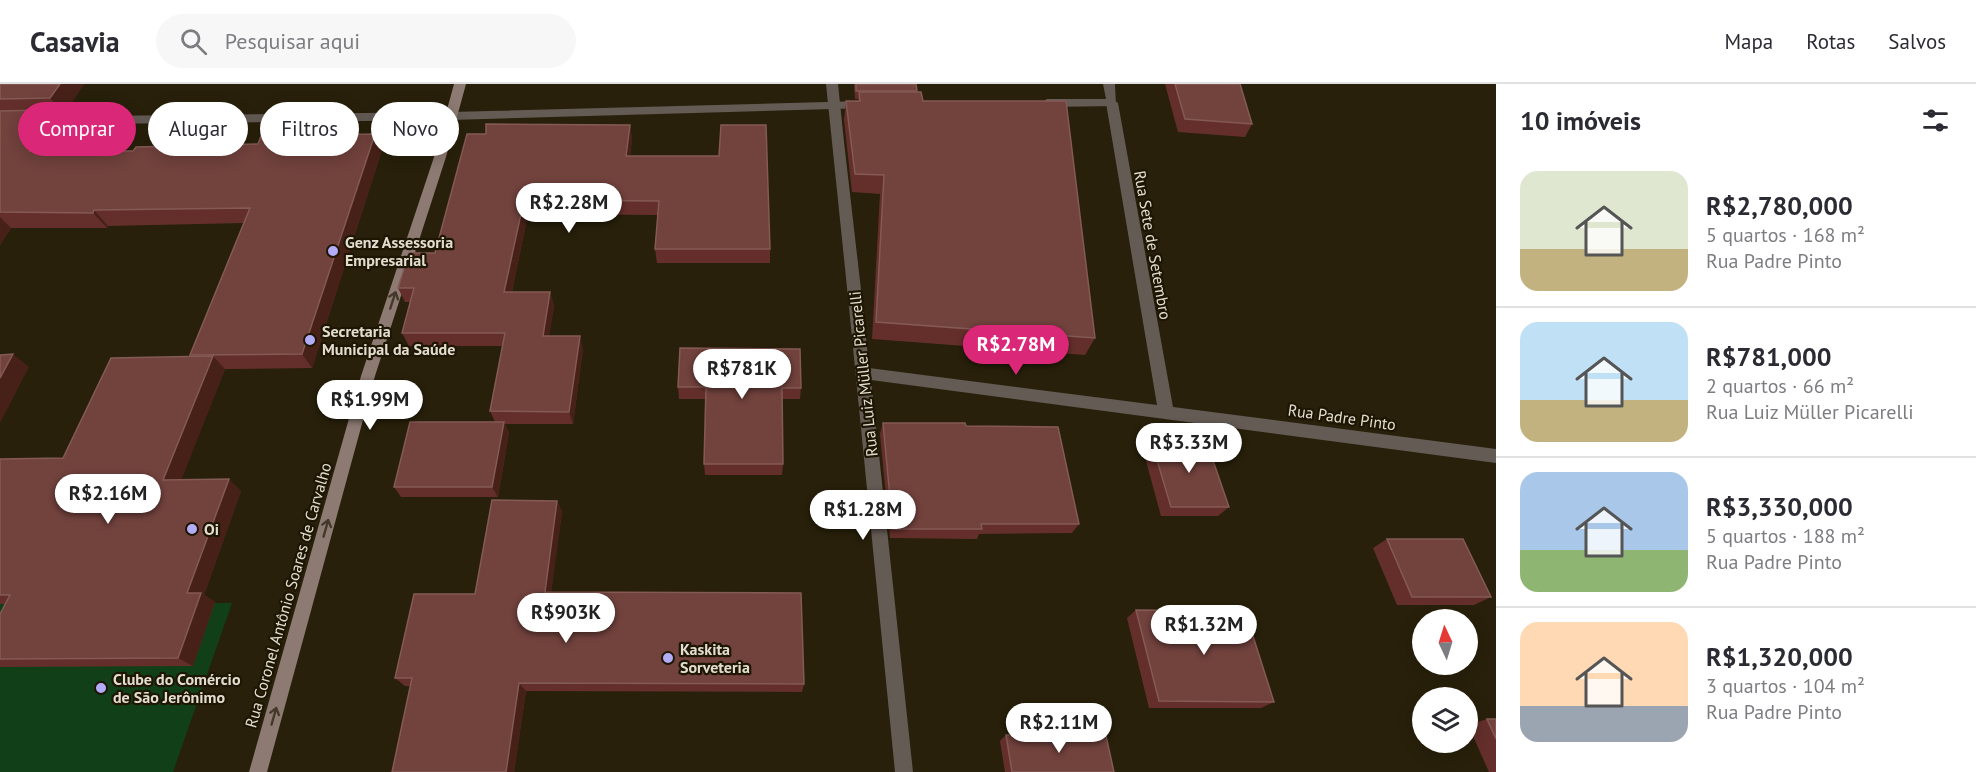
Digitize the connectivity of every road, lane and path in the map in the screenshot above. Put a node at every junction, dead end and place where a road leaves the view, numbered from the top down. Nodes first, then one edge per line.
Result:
1 (460, 84) edge
2 (832, 84) edge
3 (1108, 84) edge
4 (454, 102) edge
5 (1112, 103) junction
6 (1030, 104) edge
7 (834, 105) junction
8 (880, 105) edge
9 (459, 116) edge
10 (371, 117) edge
11 (0, 121) edge
12 (440, 156) edge
13 (862, 373) junction
14 (1166, 412) junction
15 (1496, 456) edge
16 (258, 772) edge
17 (904, 772) edge

1 - 4 main road, Rua Coronel Antônio Soares de Carvalho
2 - 7 street, Rua Luiz Müller Picarelli
3 - 5 street, Rua Sete de Setembro
5 - 6 street
5 - 14 street, Rua Sete de Setembro
7 - 8 street
7 - 9 street
7 - 13 street, Rua Luiz Müller Picarelli
10 - 11 street
16 -> 12 main road, Rua Coronel Antônio Soares de Carvalho
13 - 14 street, Rua Padre Pinto
13 - 17 street, Rua Luiz Müller Picarelli
14 - 15 street, Rua Padre Pinto

